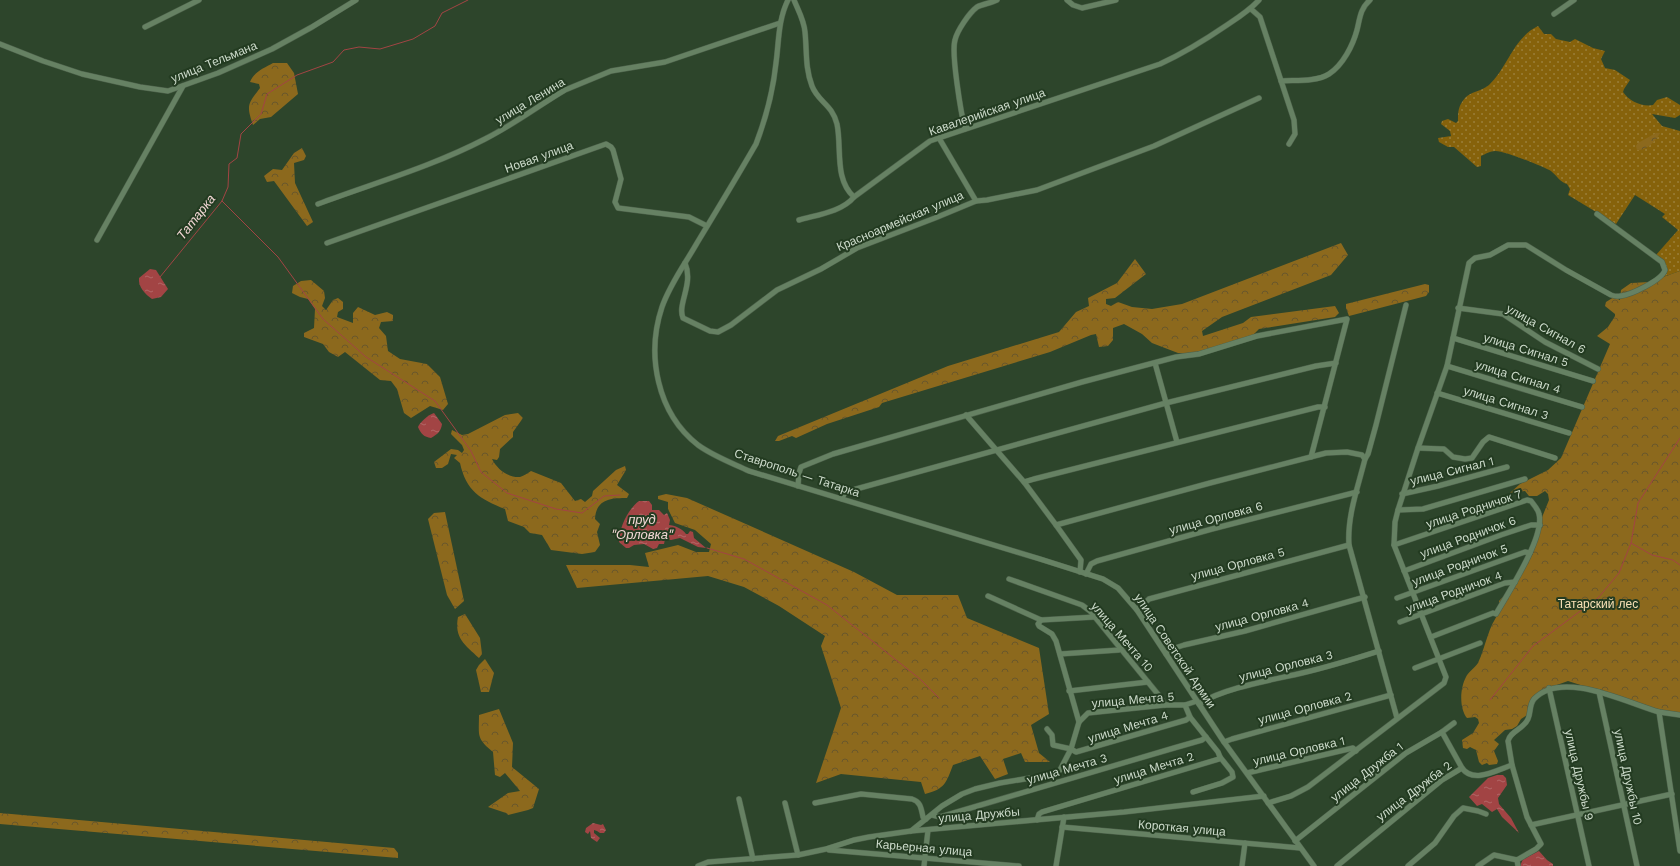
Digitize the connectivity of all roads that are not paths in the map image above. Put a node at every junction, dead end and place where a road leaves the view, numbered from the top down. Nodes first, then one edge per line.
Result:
1 (199, 0) edge
2 (356, 0) edge
3 (788, 0) edge
4 (794, 0) edge
5 (997, 0) edge
6 (1067, 0) edge
7 (1116, 0) edge
8 (1259, 0) edge
9 (1370, 0) edge
10 (1574, 0) edge
11 (1251, 9) junction
12 (1554, 14) dead end
13 (780, 23) junction
14 (145, 27) dead end
15 (0, 44) edge
16 (1281, 81) junction
17 (183, 86) junction
18 (1259, 98) dead end
19 (965, 129) junction
20 (939, 138) junction
21 (1289, 144) dead end
22 (854, 197) junction
23 (976, 201) junction
24 (318, 204) dead end
25 (1597, 214) dead end
26 (799, 220) dead end
27 (707, 226) junction
28 (97, 240) dead end
29 (327, 243) dead end
30 (685, 263) junction
31 (1406, 305) dead end
32 (1458, 308) junction
33 (1454, 338) junction
34 (1155, 363) junction
35 (1336, 363) junction
36 (1447, 366) junction
37 (1598, 369) dead end
38 (1592, 381) dead end
39 (1437, 393) junction
40 (1166, 402) junction
41 (1325, 407) junction
42 (1582, 407) dead end
43 (966, 415) junction
44 (1569, 433) dead end
45 (1177, 442) junction
46 (1418, 448) junction
47 (997, 450) junction
48 (1311, 457) junction
49 (1554, 458) dead end
50 (1365, 459) junction
51 (1507, 467) dead end
52 (1525, 479) dead end
53 (1024, 482) junction
54 (798, 486) junction
55 (1357, 492) junction
56 (1402, 494) junction
57 (842, 499) junction
58 (1398, 510) junction
59 (909, 519) joint
60 (1056, 525) junction
61 (1540, 525) junction
62 (1349, 545) junction
63 (1394, 545) junction
64 (1530, 553) junction
65 (1081, 560) junction
66 (1091, 564) junction
67 (1404, 571) junction
68 (1083, 573) junction
69 (1009, 579) dead end
70 (1515, 582) junction
71 (1413, 593) junction
72 (988, 596) dead end
73 (1365, 597) junction
74 (1397, 598) dead end
75 (1137, 610) junction
76 (1422, 615) junction
77 (1095, 617) junction
78 (1041, 620) junction
79 (1400, 622) dead end
80 (1430, 636) junction
81 (1480, 643) dead end
82 (1121, 648) junction
83 (1379, 651) junction
84 (1060, 654) junction
85 (1166, 654) junction
86 (1439, 659) junction
87 (1415, 668) dead end
88 (1197, 681) dead end
89 (1148, 682) junction
90 (1549, 688) junction
91 (1069, 691) junction
92 (1599, 692) junction
93 (1391, 694) junction
94 (1206, 700) junction
95 (1198, 703) junction
96 (1165, 705) junction
97 (1185, 705) junction
98 (1659, 712) junction
99 (1680, 715) edge
100 (1190, 716) junction
101 (1397, 718) junction
102 (1079, 722) junction
103 (1454, 723) dead end
104 (1047, 729) dead end
105 (1442, 732) junction
106 (1206, 737) junction
107 (1224, 742) junction
108 (1071, 749) junction
109 (1356, 751) junction
110 (1220, 757) junction
111 (1512, 765) junction
112 (1462, 768) junction
113 (1247, 774) junction
114 (1193, 792) dead end
115 (1672, 794) junction
116 (1264, 796) junction
117 (739, 799) dead end
118 (785, 803) dead end
119 (815, 803) dead end
120 (1268, 803) junction
121 (1623, 805) junction
122 (1486, 814) dead end
123 (932, 815) junction
124 (1578, 815) junction
125 (1064, 817) junction
126 (926, 819) junction
127 (1037, 820) junction
128 (1531, 825) junction
129 (1062, 827) junction
130 (928, 830) junction
131 (911, 831) junction
132 (1295, 841) junction
133 (1245, 843) junction
134 (1300, 848) junction
135 (826, 849) junction
136 (1680, 851) edge
137 (798, 855) junction
138 (753, 859) junction
139 (925, 859) junction
140 (1517, 860) junction
141 (698, 866) edge
142 (924, 866) edge
143 (1019, 866) edge
144 (1056, 866) edge
145 (1242, 866) edge
146 (1314, 866) edge
147 (1337, 866) edge
148 (1408, 866) edge
149 (1478, 866) edge
150 (1518, 866) edge
151 (1589, 866) edge
152 (1637, 866) edge

1 - 14 street
2 - 17 street, улица Тельмана
3 - 13 street, Ставрополь — Татарка
4 - 22 street
5 - 19 street
6 - 7 street
8 - 11 street, Кавалерийская улица
9 - 16 street
10 - 12 street
11 - 16 street
11 - 19 street, Кавалерийская улица
13 - 24 street, улица Ленина
13 - 27 street, Ставрополь — Татарка
15 - 17 street, улица Тельмана
16 - 21 street
17 - 28 street
18 - 23 street, Красноармейская улица
19 - 20 street, Кавалерийская улица
20 - 22 street, Кавалерийская улица
20 - 23 street
22 - 26 street, Кавалерийская улица
23 - 30 street, Красноармейская улица
25 - 32 street
27 - 29 street, Новая улица
27 - 30 street, Ставрополь — Татарка
30 - 54 street, Ставрополь — Татарка
31 - 50 street
32 - 33 street
32 - 37 street, улица Сигнал 6
33 - 36 street
33 - 38 street, улица Сигнал 5
34 - 35 street
34 - 40 street
34 - 43 street
35 - 40 street
35 - 41 street
36 - 39 street
36 - 42 street, улица Сигнал 4
39 - 44 street, улица Сигнал 3
39 - 46 street
40 - 45 street
40 - 47 street
41 - 45 street
41 - 48 street
43 - 47 street
43 - 54 street
45 - 53 street
46 - 49 street
46 - 56 street
47 - 53 street
47 - 57 street
48 - 50 street
48 - 60 street
50 - 55 street
51 - 56 street, улица Сигнал 1
52 - 58 street
53 - 60 street
54 - 57 street, Ставрополь — Татарка
55 - 62 street
55 - 66 street, улица Орловка 6
56 - 58 street
57 - 59 street, Ставрополь — Татарка
58 - 63 street
59 - 68 street, улица Советской Армии
60 - 65 street
61 - 63 street, улица Родничок 7
61 - 64 street
61 - 67 street, улица Родничок 6
62 - 73 street
62 - 75 street, улица Орловка 5
63 - 67 street
64 - 70 street
64 - 71 street, улица Родничок 5
65 - 66 street
65 - 68 street
66 - 68 street
67 - 71 street
68 - 75 street, улица Советской Армии
69 - 77 street, улица Мечта 10
70 - 76 street, улица Родничок 4
70 - 80 street
71 - 74 street, улица Родничок 5
71 - 76 street
72 - 78 street
73 - 83 street
73 - 85 street, улица Орловка 4
75 - 85 street, улица Советской Армии
76 - 79 street, улица Родничок 4
76 - 80 street
77 - 78 street
77 - 82 street, улица Мечта 10
78 - 84 street
80 - 86 street
81 - 86 street
82 - 84 street
82 - 89 street, улица Мечта 10
83 - 93 street
83 - 94 street, улица Орловка 3
84 - 91 street
85 - 95 street, улица Советской Армии
86 - 87 street
86 - 101 street
88 - 94 street
89 - 91 street
89 - 96 street, улица Мечта 10
90 - 92 street
90 - 111 street
90 - 124 street, улица Дружбы 9
91 - 102 street
92 - 98 street
92 - 121 street, улица Дружбы 10
93 - 101 street
93 - 107 street, улица Орловка 2
94 - 95 street, улица Орловка 3
95 - 97 street, улица Мечта 5
95 - 107 street, улица Советской Армии
96 - 97 street, улица Мечта 5
96 - 102 street, улица Мечта 5
97 - 100 street
98 - 99 street
98 - 115 street
100 - 106 street
100 - 108 street, улица Мечта 4
101 - 109 street
102 - 108 street, улица Мечта 5
103 - 105 street, улица Дружба 1
104 - 108 street, улица Мечта 4
105 - 112 street
105 - 132 street, улица Дружба 1
106 - 110 street
106 - 123 street, улица Мечта 3
107 - 113 street, улица Советской Армии
108 - 123 street
109 - 113 street, улица Орловка 1
109 - 120 street
110 - 114 street
110 - 127 street, улица Мечта 2
111 - 112 street, улица Дружба 2
111 - 128 street
112 - 147 street, улица Дружба 2
113 - 116 street, улица Советской Армии
115 - 121 street
115 - 136 street
116 - 120 street, улица Советской Армии
116 - 125 street, улица Дружбы
117 - 138 street
118 - 137 street
119 - 126 street
120 - 132 street, улица Советской Армии
121 - 124 street
121 - 152 street, улица Дружбы 10
122 - 148 street
123 - 126 street
124 - 128 street
124 - 151 street, улица Дружбы 9
125 - 127 street, улица Дружбы
125 - 129 street
126 - 131 street
127 - 130 street, улица Дружбы
128 - 140 street
129 - 133 street, Короткая улица
129 - 144 street
130 - 131 street, улица Дружбы
130 - 139 street
131 - 135 street, улица Дружбы
132 - 134 street, улица Советской Армии
133 - 134 street, Короткая улица
133 - 145 street
134 - 146 street, улица Советской Армии
135 - 137 street, улица Дружбы
135 - 139 street, Карьерная улица
137 - 138 street, улица Дружбы
138 - 141 street, улица Дружбы
139 - 142 street
139 - 143 street, Карьерная улица
140 - 149 street
140 - 150 street

